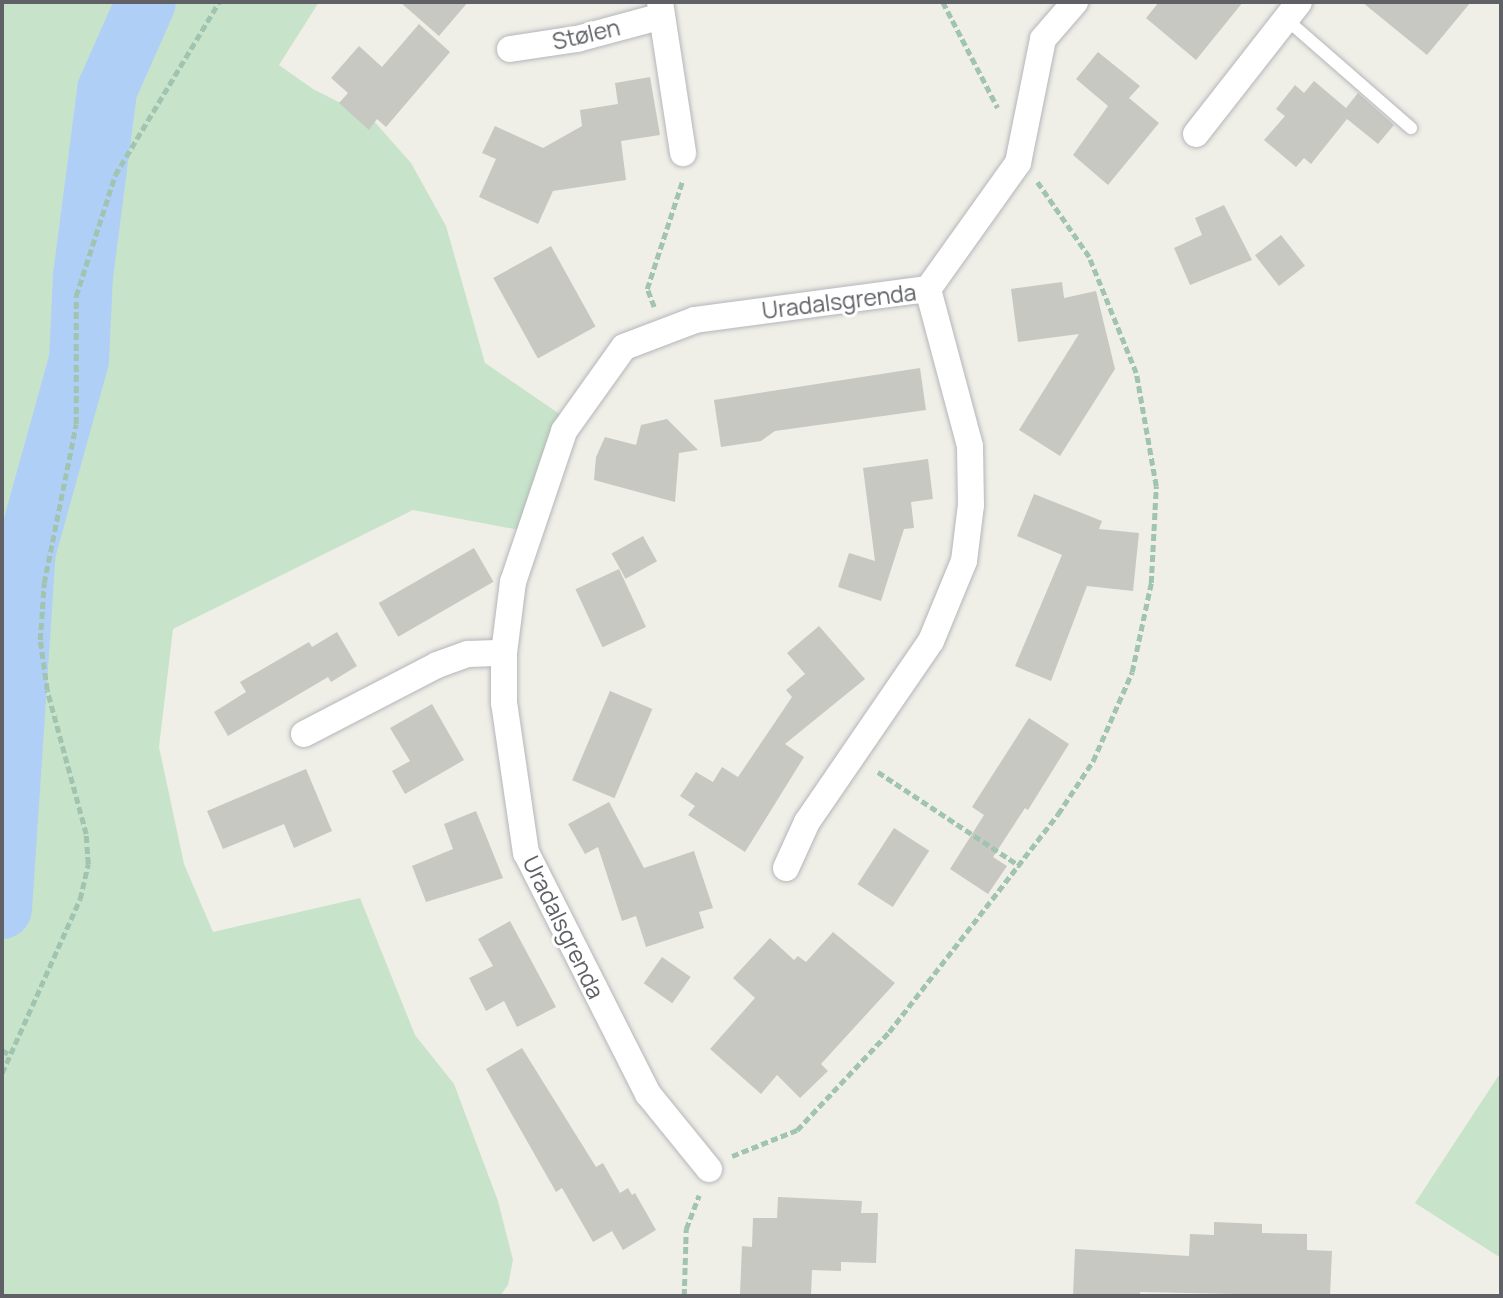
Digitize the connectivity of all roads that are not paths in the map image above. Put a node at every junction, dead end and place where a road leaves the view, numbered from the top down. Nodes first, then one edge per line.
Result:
1 (1075, 2) edge
2 (661, 9) edge
3 (1293, 10) edge
4 (510, 49) dead end
5 (1411, 128) dead end
6 (1196, 134) dead end
7 (683, 153) road end
8 (928, 289) junction
9 (504, 653) junction
10 (304, 734) dead end
11 (786, 868) dead end
12 (709, 1169) road end

1 - 8 street
2 - 4 street, Stølen
2 - 7 street, Stølen
3 - 5 lane
3 - 6 street
8 - 9 street, Uradalsgrenda
8 - 11 street, Uradalsgrenda
9 - 10 street
9 - 12 street, Uradalsgrenda

